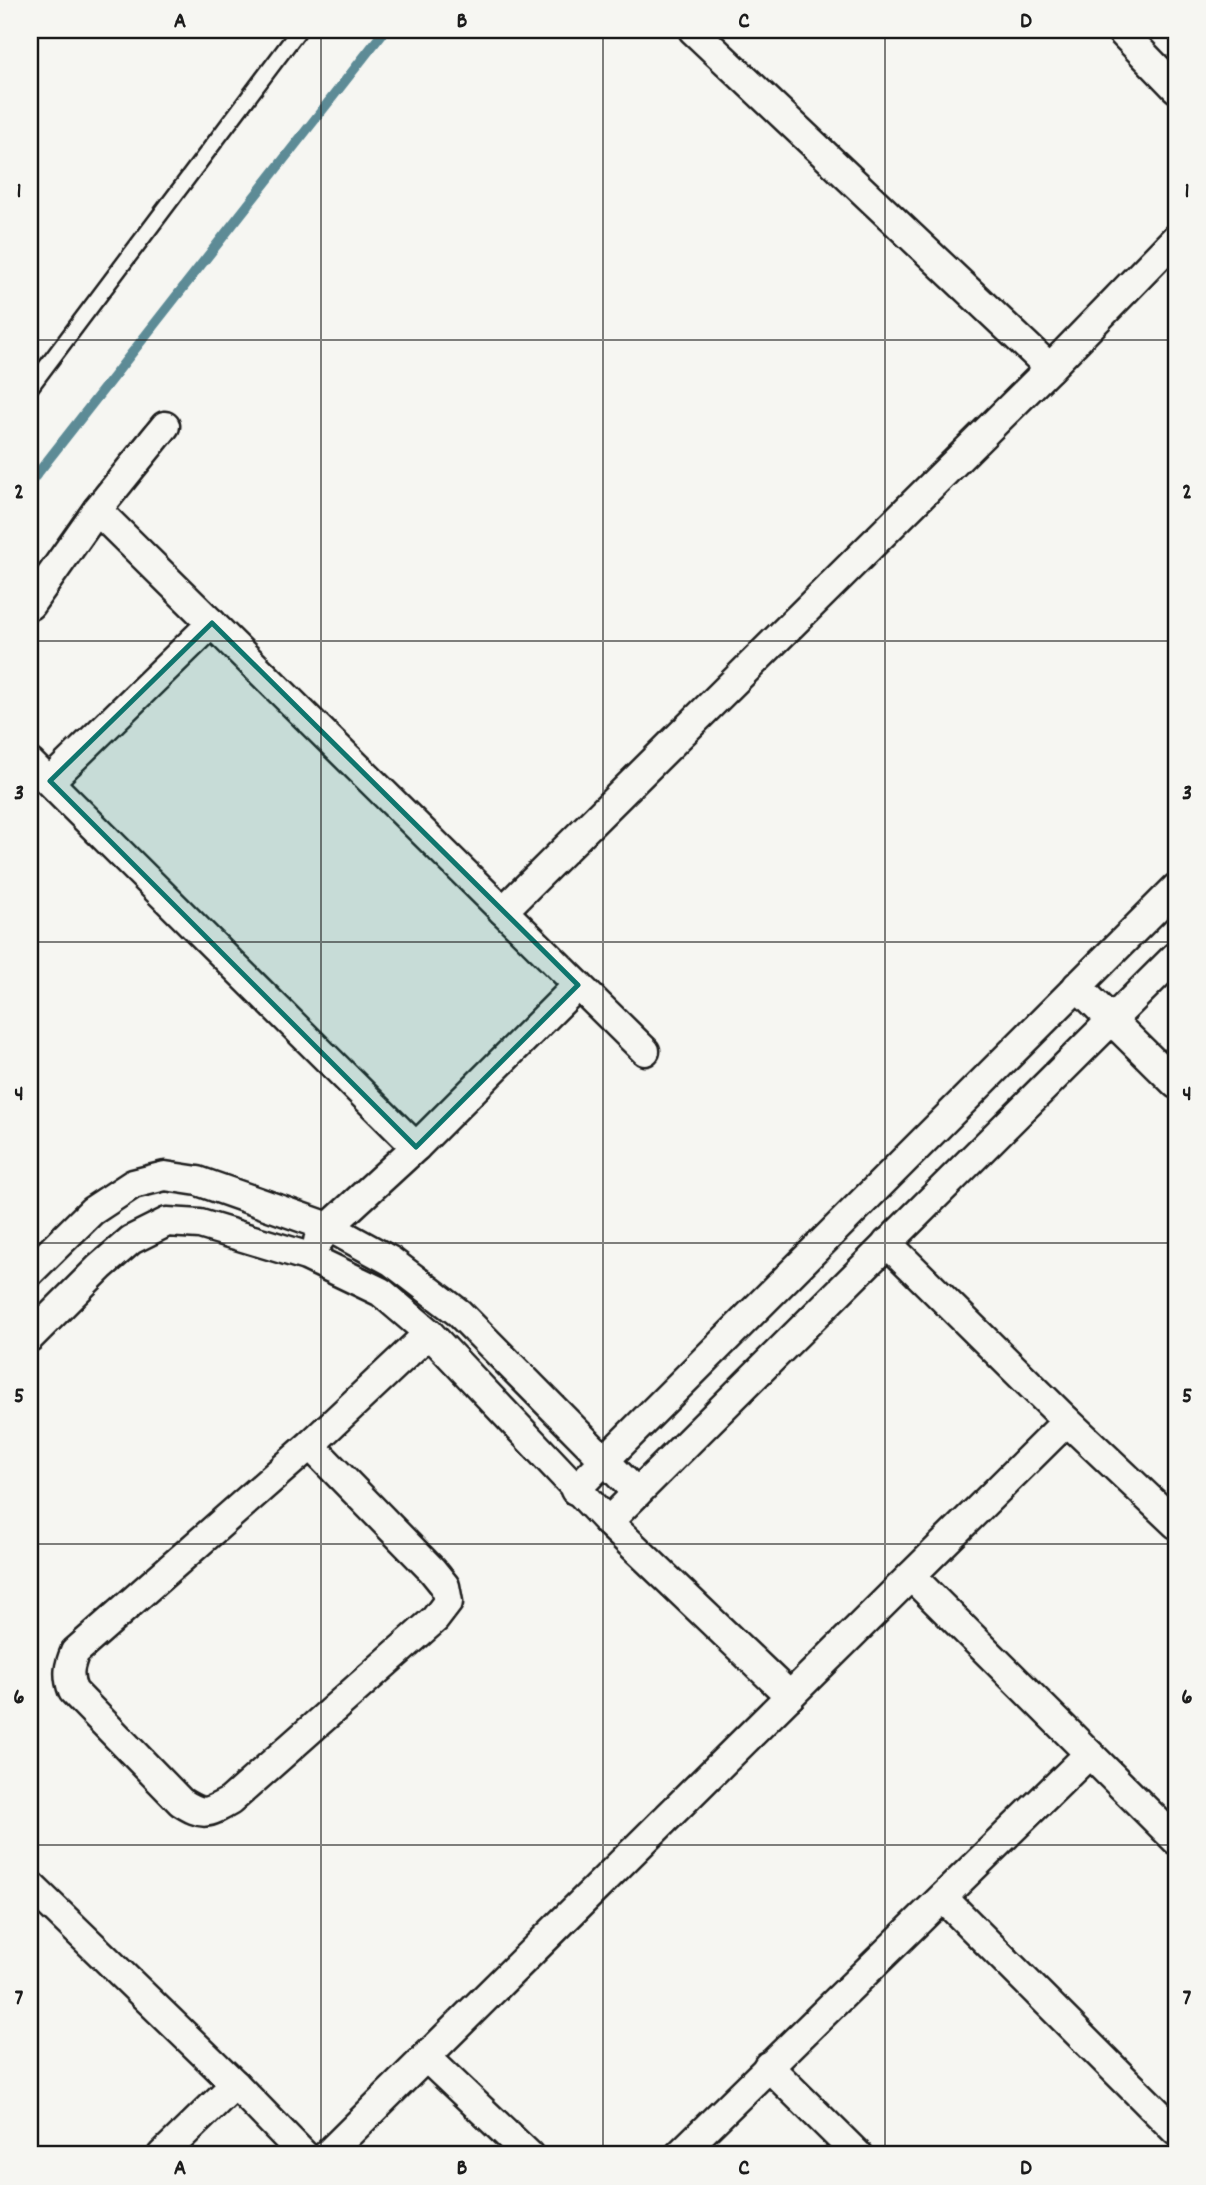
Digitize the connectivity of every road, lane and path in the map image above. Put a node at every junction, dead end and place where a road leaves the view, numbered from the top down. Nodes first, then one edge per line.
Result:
1 (299, 30) edge
2 (694, 30) edge
3 (1120, 30) edge
4 (1176, 88) edge
5 (1176, 239) edge
6 (1050, 368) junction
7 (30, 388) edge
8 (166, 426) dead end
9 (97, 510) junction
10 (30, 605) edge
11 (212, 623) junction
12 (40, 772) edge
13 (1176, 888) edge
14 (503, 911) junction
15 (1176, 956) edge
16 (578, 985) junction
17 (1077, 986) junction
18 (1111, 1021) junction
19 (645, 1051) dead end
20 (1176, 1084) edge
21 (416, 1147) junction
22 (329, 1227) junction
23 (887, 1243) junction
24 (306, 1256) junction
25 (30, 1272) edge
26 (429, 1333) junction
27 (30, 1337) edge
28 (1068, 1421) junction
29 (310, 1445) junction
30 (604, 1461) junction
31 (575, 1490) junction
32 (637, 1493) junction
33 (608, 1522) junction
34 (1176, 1524) edge
35 (911, 1576) junction
36 (790, 1696) junction
37 (1089, 1754) junction
38 (1176, 1840) edge
39 (30, 1885) edge
40 (943, 1898) junction
41 (426, 2057) junction
42 (768, 2066) junction
43 (235, 2084) junction
44 (1176, 2132) edge
45 (162, 2155) edge
46 (304, 2155) edge
47 (327, 2155) edge
48 (529, 2155) edge
49 (679, 2155) edge
50 (858, 2155) edge

1 - 7 lane
2 - 6 street
3 - 4 street
5 - 6 street
6 - 14 street
8 - 9 street
9 - 10 street
9 - 11 street
11 - 12 street
11 - 14 street
12 - 21 street
13 - 17 street
14 - 16 street
15 - 18 street
16 - 19 street
16 - 21 street
17 - 18 street
17 - 30 street
18 - 20 street
18 - 23 street
21 - 22 street
22 - 24 street
22 - 25 street
22 - 30 street
23 - 28 street
23 - 32 street
24 - 26 street
24 - 27 street
26 - 29 street
26 - 31 street
28 - 34 street
28 - 35 street
29 - 29 street
30 - 31 street
30 - 32 street
31 - 33 street
32 - 33 street
33 - 36 street
35 - 36 street
35 - 37 street
36 - 41 street
37 - 38 street
37 - 40 street
39 - 43 street
40 - 42 street
40 - 44 street
41 - 47 street
41 - 48 street
42 - 49 street
42 - 50 street
43 - 45 street
43 - 46 street

